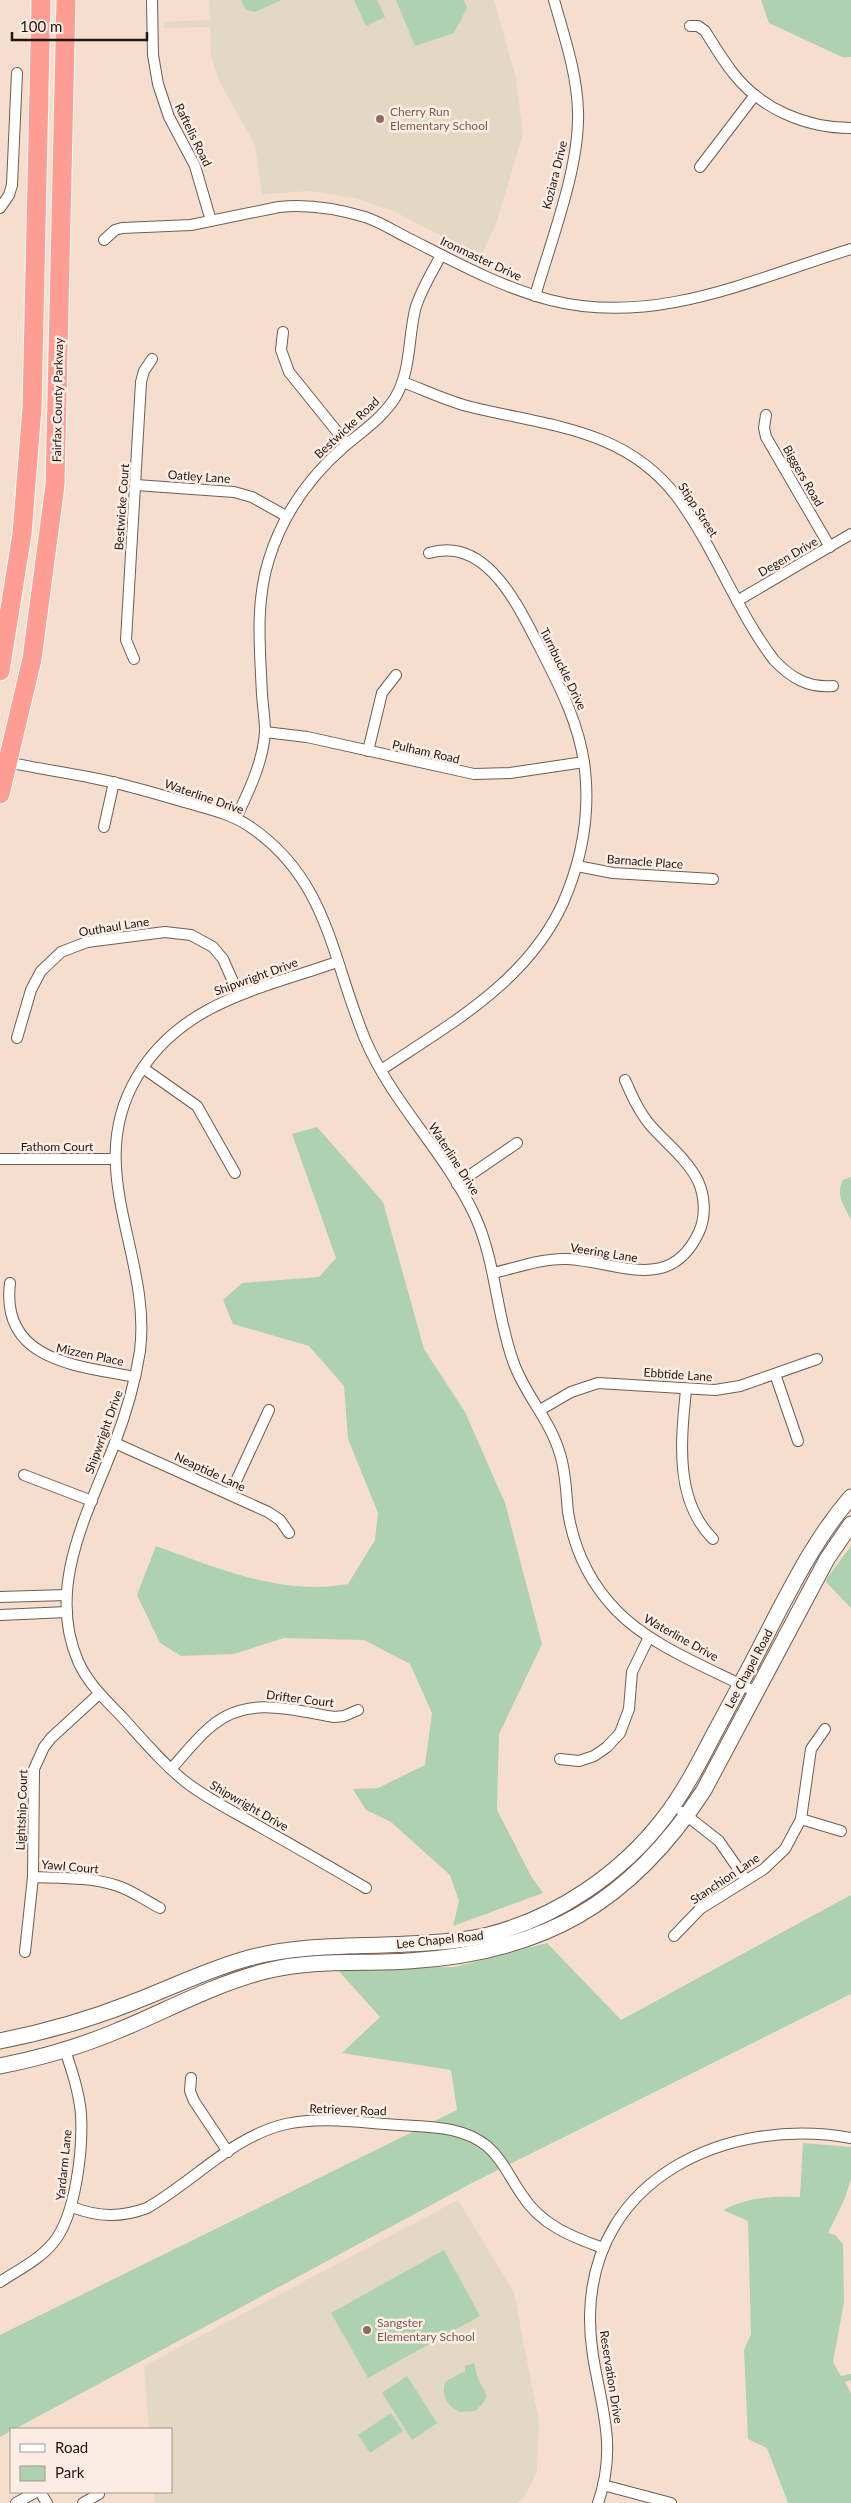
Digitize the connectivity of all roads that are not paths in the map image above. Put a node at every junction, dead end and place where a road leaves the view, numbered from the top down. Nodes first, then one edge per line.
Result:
1 (41, 0) edge
2 (66, 0) edge
3 (152, 0) edge
4 (554, 0) edge
5 (690, 26) dead end
6 (17, 72) dead end
7 (755, 95) junction
8 (851, 128) edge
9 (700, 167) dead end
10 (0, 208) edge
11 (211, 221) junction
12 (104, 240) dead end
13 (851, 249) edge
14 (440, 255) junction
15 (535, 296) junction
16 (283, 332) dead end
17 (152, 358) dead end
18 (403, 382) junction
19 (766, 415) dead end
20 (347, 444) junction
21 (136, 485) junction
22 (286, 516) junction
23 (851, 534) edge
24 (830, 547) junction
25 (429, 552) dead end
26 (737, 600) junction
27 (134, 659) dead end
28 (0, 671) edge
29 (396, 675) dead end
30 (833, 686) dead end
31 (265, 732) junction
32 (368, 751) junction
33 (5, 761) edge
34 (584, 762) junction
35 (114, 782) junction
36 (0, 794) edge
37 (236, 818) junction
38 (104, 827) dead end
39 (576, 866) junction
40 (713, 879) dead end
41 (337, 962) junction
42 (239, 995) junction
43 (17, 1038) dead end
44 (143, 1068) junction
45 (381, 1070) junction
46 (625, 1080) dead end
47 (517, 1143) dead end
48 (0, 1159) edge
49 (114, 1159) junction
50 (235, 1173) dead end
51 (457, 1184) junction
52 (493, 1273) junction
53 (10, 1283) dead end
54 (817, 1359) dead end
55 (775, 1374) junction
56 (135, 1377) junction
57 (686, 1390) junction
58 (269, 1410) dead end
59 (540, 1410) junction
60 (798, 1442) dead end
61 (115, 1444) junction
62 (24, 1475) dead end
63 (230, 1494) junction
64 (851, 1497) edge
65 (92, 1501) junction
66 (851, 1524) edge
67 (289, 1532) dead end
68 (714, 1539) dead end
69 (66, 1595) junction
70 (0, 1597) edge
71 (67, 1612) junction
72 (0, 1615) edge
73 (649, 1637) junction
74 (740, 1684) junction
75 (756, 1692) junction
76 (99, 1694) junction
77 (358, 1710) dead end
78 (825, 1729) dead end
79 (560, 1759) dead end
80 (171, 1769) junction
81 (673, 1806) junction
82 (688, 1816) junction
83 (801, 1819) junction
84 (841, 1832) dead end
85 (33, 1877) junction
86 (746, 1880) junction
87 (366, 1888) dead end
88 (160, 1908) dead end
89 (674, 1936) dead end
90 (327, 1946) junction
91 (25, 1952) dead end
92 (328, 1963) junction
93 (0, 2041) edge
94 (64, 2050) junction
95 (0, 2066) edge
96 (190, 2078) dead end
97 (851, 2138) edge
98 (228, 2152) junction
99 (72, 2208) junction
100 (603, 2248) junction
101 (0, 2282) edge
102 (603, 2485) junction
103 (34, 2493) edge
104 (98, 2493) edge
105 (16, 2503) edge
106 (83, 2503) edge
107 (598, 2503) edge
108 (671, 2503) edge

1 - 28 highway, Fairfax County Parkway
2 - 33 highway, Fairfax County Parkway
3 - 11 street, Raftelis Road
4 - 15 street, Koziara Drive
5 - 7 street
6 - 10 street
7 - 8 street
7 - 9 street
11 - 12 street, Ironmaster Drive
11 - 14 street, Ironmaster Drive
13 - 15 street, Ironmaster Drive
14 - 15 street, Ironmaster Drive
14 - 18 street, Bestwicke Road
16 - 20 street
17 - 21 street, Bestwicke Court
18 - 20 street, Bestwicke Road
18 - 26 street, Stipp Street
19 - 24 street, Biggers Road
20 - 22 street, Bestwicke Road
21 - 22 street, Oatley Lane
21 - 27 street, Bestwicke Court
22 - 31 street, Bestwicke Road
23 - 24 street, Degen Drive
24 - 26 street, Degen Drive
25 - 34 street, Turnbuckle Drive
26 - 30 street, Stipp Street
29 - 32 street
31 - 32 street, Pulham Road
31 - 37 street, Bestwicke Road
32 - 34 street, Pulham Road
33 - 35 street, Waterline Drive
33 - 36 highway, Fairfax County Parkway
34 - 39 street, Turnbuckle Drive
35 - 37 street, Waterline Drive
35 - 38 street
37 - 41 street, Waterline Drive
39 - 40 street, Barnacle Place
39 - 45 street, Turnbuckle Drive
41 - 42 street, Shipwright Drive
41 - 45 street, Waterline Drive
42 - 43 street, Outhaul Lane
42 - 44 street, Shipwright Drive
44 - 49 street, Shipwright Drive
44 - 50 street
45 - 51 street, Waterline Drive
46 - 52 street, Veering Lane
47 - 51 street
48 - 49 street, Fathom Court
49 - 56 street, Shipwright Drive
51 - 52 street, Waterline Drive
52 - 59 street, Waterline Drive
53 - 56 street, Mizzen Place
54 - 55 street, Ebbtide Lane
55 - 57 street, Ebbtide Lane
55 - 60 street
56 - 61 street, Shipwright Drive
57 - 59 street, Ebbtide Lane
57 - 68 street
58 - 63 street
59 - 73 street, Waterline Drive
61 - 63 street, Neaptide Lane
61 - 65 street, Shipwright Drive
62 - 65 street
63 - 67 street, Neaptide Lane
64 - 74 main road, Lee Chapel Road
65 - 69 street, Shipwright Drive
66 - 75 main road, Lee Chapel Road
69 - 70 street
69 - 71 street, Shipwright Drive
71 - 72 street
71 - 76 street, Shipwright Drive
73 - 74 street, Waterline Drive
73 - 79 street
74 - 75 street, Waterline Drive
74 - 81 main road, Lee Chapel Road
75 - 82 main road, Lee Chapel Road
76 - 80 street, Shipwright Drive
76 - 85 street, Lightship Court
77 - 80 street, Drifter Court
78 - 83 street, Stanchion Lane
80 - 87 street, Shipwright Drive
81 - 82 street
81 - 90 main road, Lee Chapel Road
82 - 86 street
82 - 92 main road, Lee Chapel Road
83 - 84 street
83 - 86 street, Stanchion Lane
85 - 88 street, Yawl Court
85 - 91 street, Lightship Court
86 - 89 street, Stanchion Lane
90 - 92 main road
90 - 93 main road, Lee Chapel Road
92 - 94 main road, Lee Chapel Road
94 - 95 main road, Lee Chapel Road
94 - 99 street, Yardarm Lane
96 - 98 street
97 - 100 street, Reservation Drive
98 - 99 street, Retriever Road
98 - 100 street, Retriever Road
99 - 101 street, Yardarm Lane
100 - 102 street, Reservation Drive
102 - 107 street, Reservation Drive
102 - 108 street
103 - 105 street
104 - 106 street

